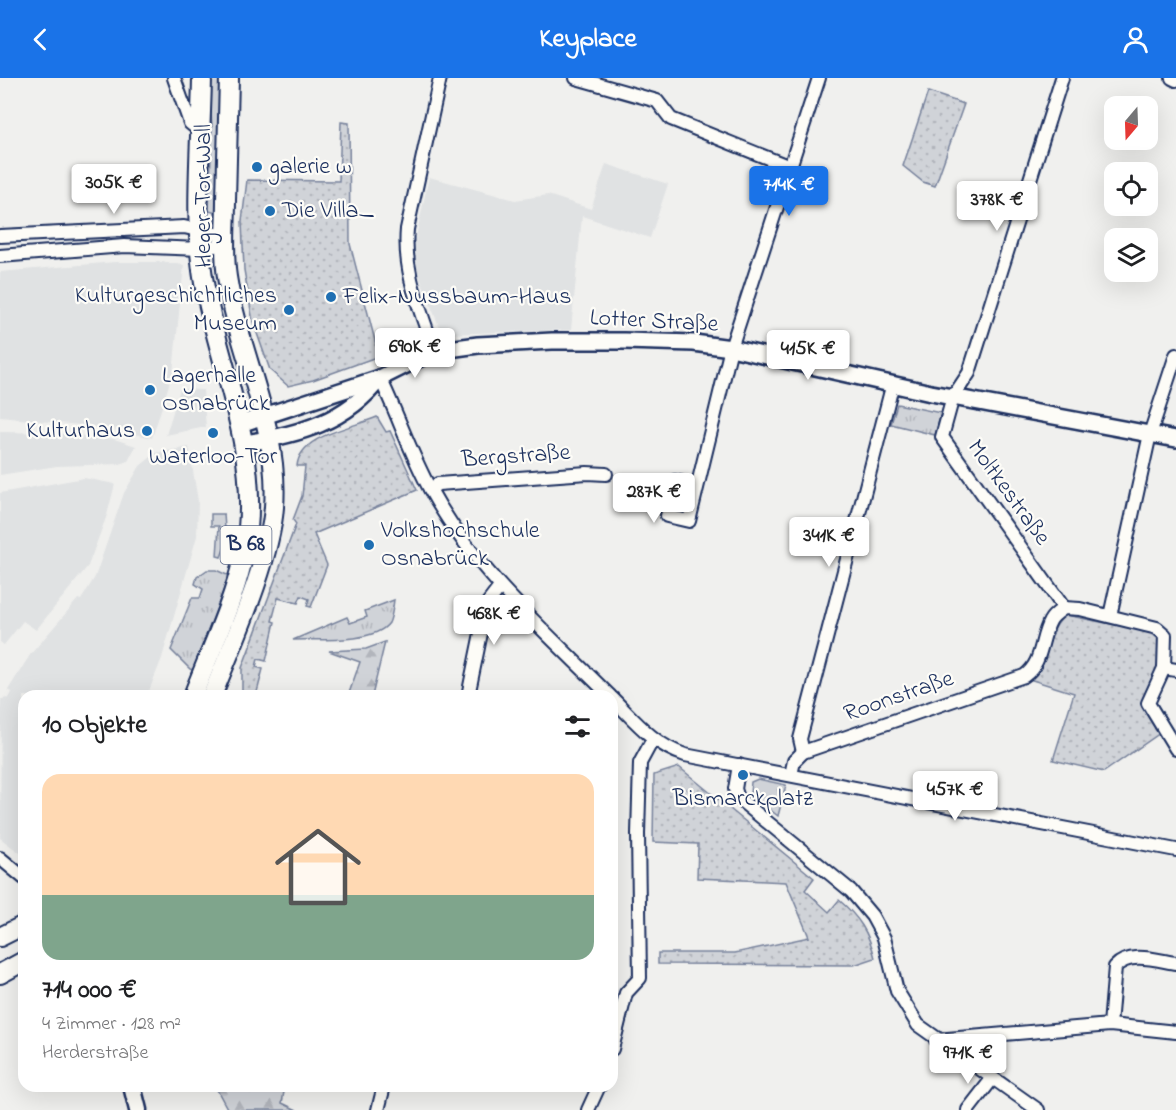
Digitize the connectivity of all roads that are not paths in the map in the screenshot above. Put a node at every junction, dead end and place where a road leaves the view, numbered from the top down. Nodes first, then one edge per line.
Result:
1 (202, 78) edge
2 (229, 78) edge
3 (440, 78) edge
4 (576, 78) edge
5 (819, 78) edge
6 (1062, 78) edge
7 (1172, 78) edge
8 (177, 79) edge
9 (1176, 81) edge
10 (201, 132) junction
11 (790, 167) junction
12 (200, 230) junction
13 (0, 236) edge
14 (224, 240) junction
15 (201, 249) junction
16 (0, 256) edge
17 (731, 348) junction
18 (434, 351) junction
19 (1176, 355) edge
20 (380, 378) junction
21 (893, 383) junction
22 (953, 397) junction
23 (264, 418) junction
24 (240, 424) junction
25 (1150, 434) junction
26 (270, 439) junction
27 (1176, 439) edge
28 (245, 443) junction
29 (606, 474) dead end
30 (697, 486) dead end
31 (430, 489) junction
32 (500, 587) junction
33 (1064, 608) junction
34 (1110, 616) junction
35 (1171, 633) edge
36 (1170, 669) edge
37 (195, 690) edge
38 (215, 690) edge
39 (469, 690) edge
40 (604, 690) edge
41 (618, 704) edge
42 (653, 739) junction
43 (1176, 749) edge
44 (803, 752) junction
45 (739, 765) junction
46 (791, 775) junction
47 (1176, 850) edge
48 (0, 858) edge
49 (18, 873) edge
50 (18, 928) edge
51 (0, 938) edge
52 (1176, 963) edge
53 (18, 964) edge
54 (0, 974) edge
55 (1110, 1025) junction
56 (618, 1026) edge
57 (1176, 1032) edge
58 (936, 1040) junction
59 (992, 1079) junction
60 (134, 1092) edge
61 (382, 1092) edge
62 (596, 1092) edge
63 (138, 1110) edge
64 (378, 1110) edge
65 (588, 1110) edge
66 (968, 1110) edge
67 (1038, 1110) edge

1 - 10 main road, Heger-Tor-Wall / B 68
2 - 14 main road, Heger-Tor-Wall / B 68
3 - 18 street
4 - 11 street
5 - 11 street
6 - 22 street
7 - 9 street
8 - 10 street
10 - 12 main road, Heger-Tor-Wall / B 68
11 - 17 street
12 - 13 street
12 - 14 street
12 - 15 main road, Heger-Tor-Wall / B 68
14 - 15 street
14 - 23 main road, Heger-Tor-Wall / B 68
15 - 16 street
15 - 24 main road, Heger-Tor-Wall / B 68
17 - 18 street, Lotter Straße
17 - 21 street, Lotter Straße
17 - 30 street
18 - 20 street, Lotter Straße
19 - 25 street
20 - 23 street, Lotter Straße
20 - 26 street, Lotter Straße
20 - 31 street, Bergstraße
21 - 22 street, Lotter Straße
21 - 44 street
22 - 25 street, Lotter Straße
22 - 33 street, Moltkestraße
23 - 24 street, Lotter Straße
23 - 26 main road, B 68
24 - 28 main road, B 68
25 - 27 street, Lotter Straße
25 - 34 street
26 - 28 street, Lotter Straße
26 - 38 main road, B 68
28 - 37 main road, B 68
29 - 31 street, Bergstraße
31 - 32 street, Bergstraße
32 - 39 street
32 - 40 street, Bergstraße
33 - 34 street
33 - 44 street, Roonstraße
34 - 35 street
35 - 36 street
36 - 43 street
41 - 42 street, Bergstraße
42 - 45 street
42 - 56 street
44 - 46 street
45 - 46 street
45 - 58 street
46 - 47 street
48 - 49 street
50 - 51 main road
52 - 55 street
53 - 54 main road
55 - 57 street
55 - 58 street
58 - 59 street
59 - 66 street
59 - 67 street
60 - 63 main road
61 - 64 street
62 - 65 street

